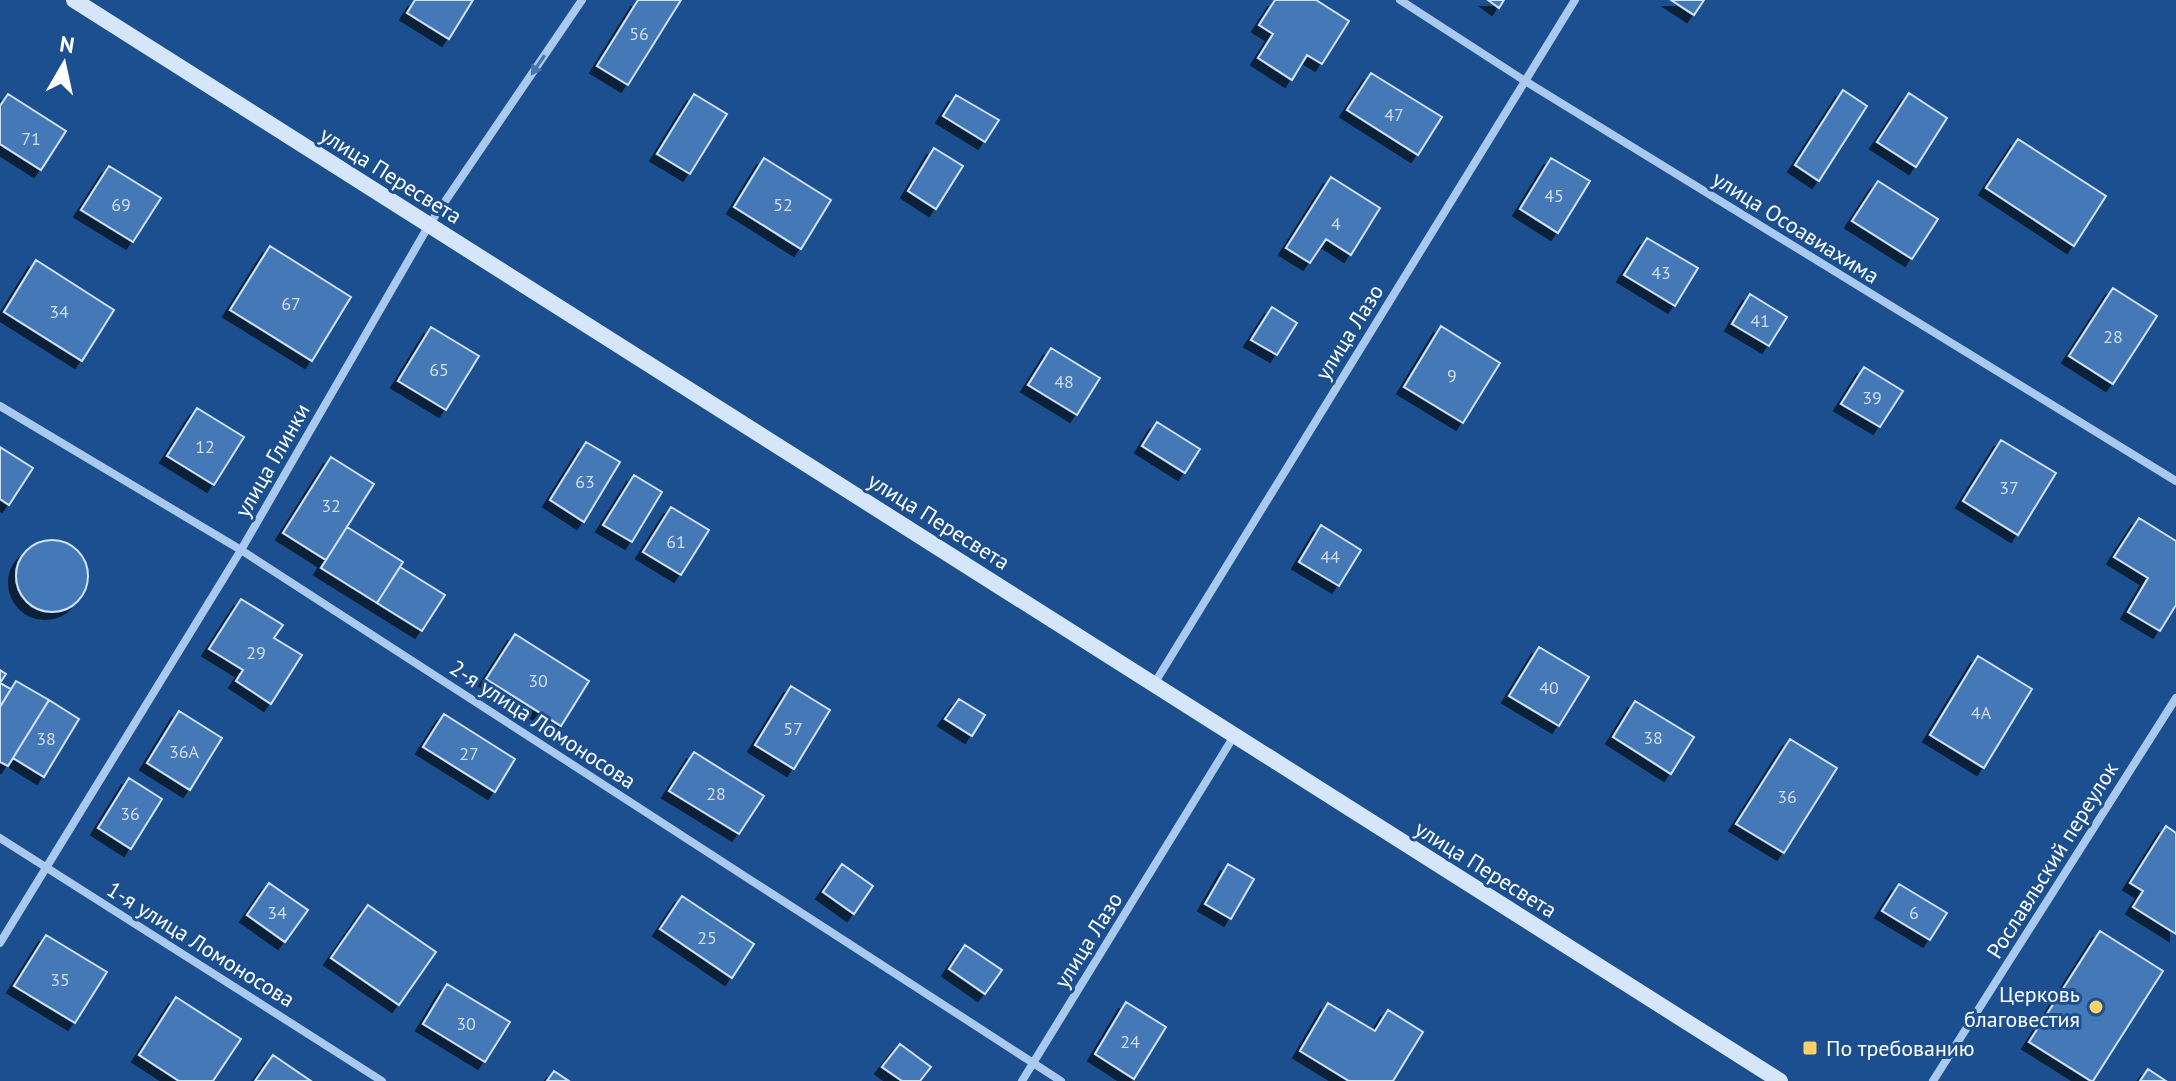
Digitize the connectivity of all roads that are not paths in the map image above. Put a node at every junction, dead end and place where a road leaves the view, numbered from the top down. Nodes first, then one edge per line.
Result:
1 (74, 0) edge
2 (582, 0) edge
3 (1400, 0) edge
4 (1575, 0) edge
5 (1525, 81) junction
6 (429, 225) junction
7 (0, 406) edge
8 (2176, 481) edge
9 (241, 550) junction
10 (1154, 684) junction
11 (2176, 698) edge
12 (1234, 736) junction
13 (0, 838) edge
14 (47, 867) junction
15 (0, 943) edge
16 (1033, 1063) junction
17 (382, 1081) edge
18 (1022, 1081) edge
19 (1061, 1081) edge
20 (1780, 1081) edge
21 (1933, 1081) edge

1 - 6 main road, улица Пересвета
2 -> 6 street, улица Глинки
3 - 5 street, улица Осоавиахима
4 - 5 street, улица Лазо
5 - 8 street, улица Осоавиахима
5 - 10 street, улица Лазо
6 - 9 street, улица Глинки
6 - 10 main road, улица Пересвета
7 - 9 street, 2-я улица Ломоносова
9 - 14 street, улица Глинки
9 - 16 street, 2-я улица Ломоносова
10 - 12 main road, улица Пересвета
11 - 21 street, Рославльский переулок
12 - 16 street, улица Лазо
12 - 20 main road, улица Пересвета
13 - 14 street, 1-я улица Ломоносова
14 - 15 street, улица Глинки
14 - 17 street, 1-я улица Ломоносова
16 - 18 street, улица Лазо
16 - 19 street, 2-я улица Ломоносова

